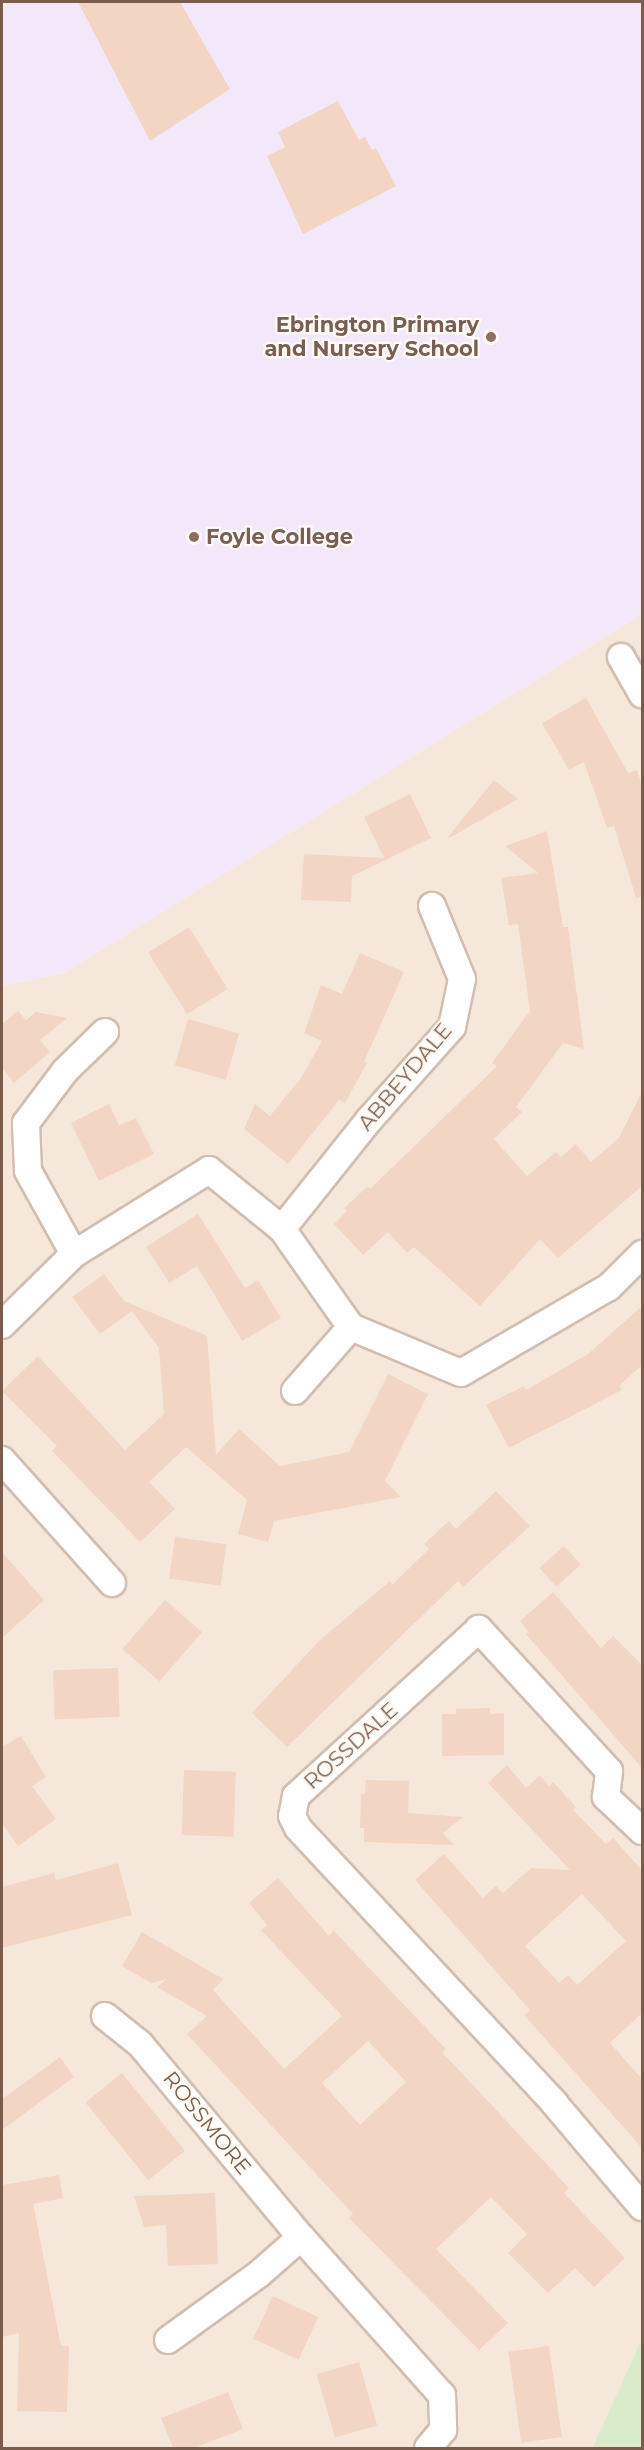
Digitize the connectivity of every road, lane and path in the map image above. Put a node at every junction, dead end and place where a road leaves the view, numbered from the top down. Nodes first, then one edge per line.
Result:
1 (621, 657) dead end
2 (642, 694) edge
3 (432, 906) dead end
4 (105, 1032) dead end
5 (282, 1229) junction
6 (74, 1254) junction
7 (642, 1254) edge
8 (2, 1325) edge
9 (351, 1327) junction
10 (295, 1391) dead end
11 (2, 1460) edge
12 (112, 1584) dead end
13 (642, 1832) edge
14 (105, 2016) dead end
15 (642, 2207) edge
16 (301, 2237) junction
17 (168, 2340) dead end
18 (428, 2448) edge

1 - 2 street
3 - 5 street, ABBEYDALE
4 - 6 street
5 - 6 street
5 - 9 street
6 - 8 street
7 - 9 street
9 - 10 street
11 - 12 street
13 - 15 street, ROSSDALE
14 - 16 street, ROSSMORE
16 - 17 street
16 - 18 street, ROSSMORE

